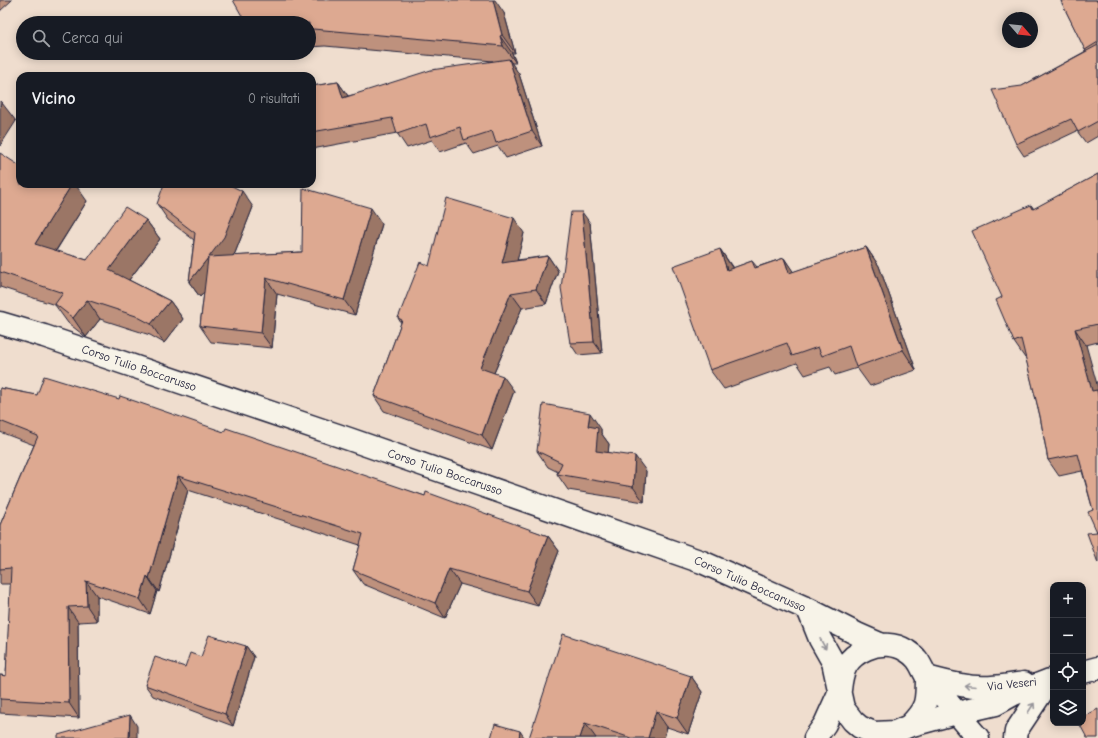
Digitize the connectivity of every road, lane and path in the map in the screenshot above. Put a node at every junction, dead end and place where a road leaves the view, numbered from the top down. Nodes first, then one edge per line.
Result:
1 (0, 323) edge
2 (808, 609) junction
3 (882, 645) junction
4 (1098, 668) edge
5 (1086, 671) edge
6 (927, 677) junction
7 (1050, 679) edge
8 (1050, 680) edge
9 (1050, 682) edge
10 (840, 693) junction
11 (956, 712) junction
12 (894, 732) edge
13 (815, 738) edge
14 (978, 738) edge
15 (1015, 738) edge

1 - 2 street, Corso Tulio Boccarusso
2 - 3 street, Corso Tulio Boccarusso
2 -> 10 street
3 - 6 street
3 - 10 street
4 - 5 street
7 -> 6 street, Via Veseri
6 - 11 street
6 - 12 street
8 - 11 street, Via Veseri
15 -> 9 street
10 - 12 street
10 - 13 street
11 - 12 street, Via Veseri
11 - 14 street

